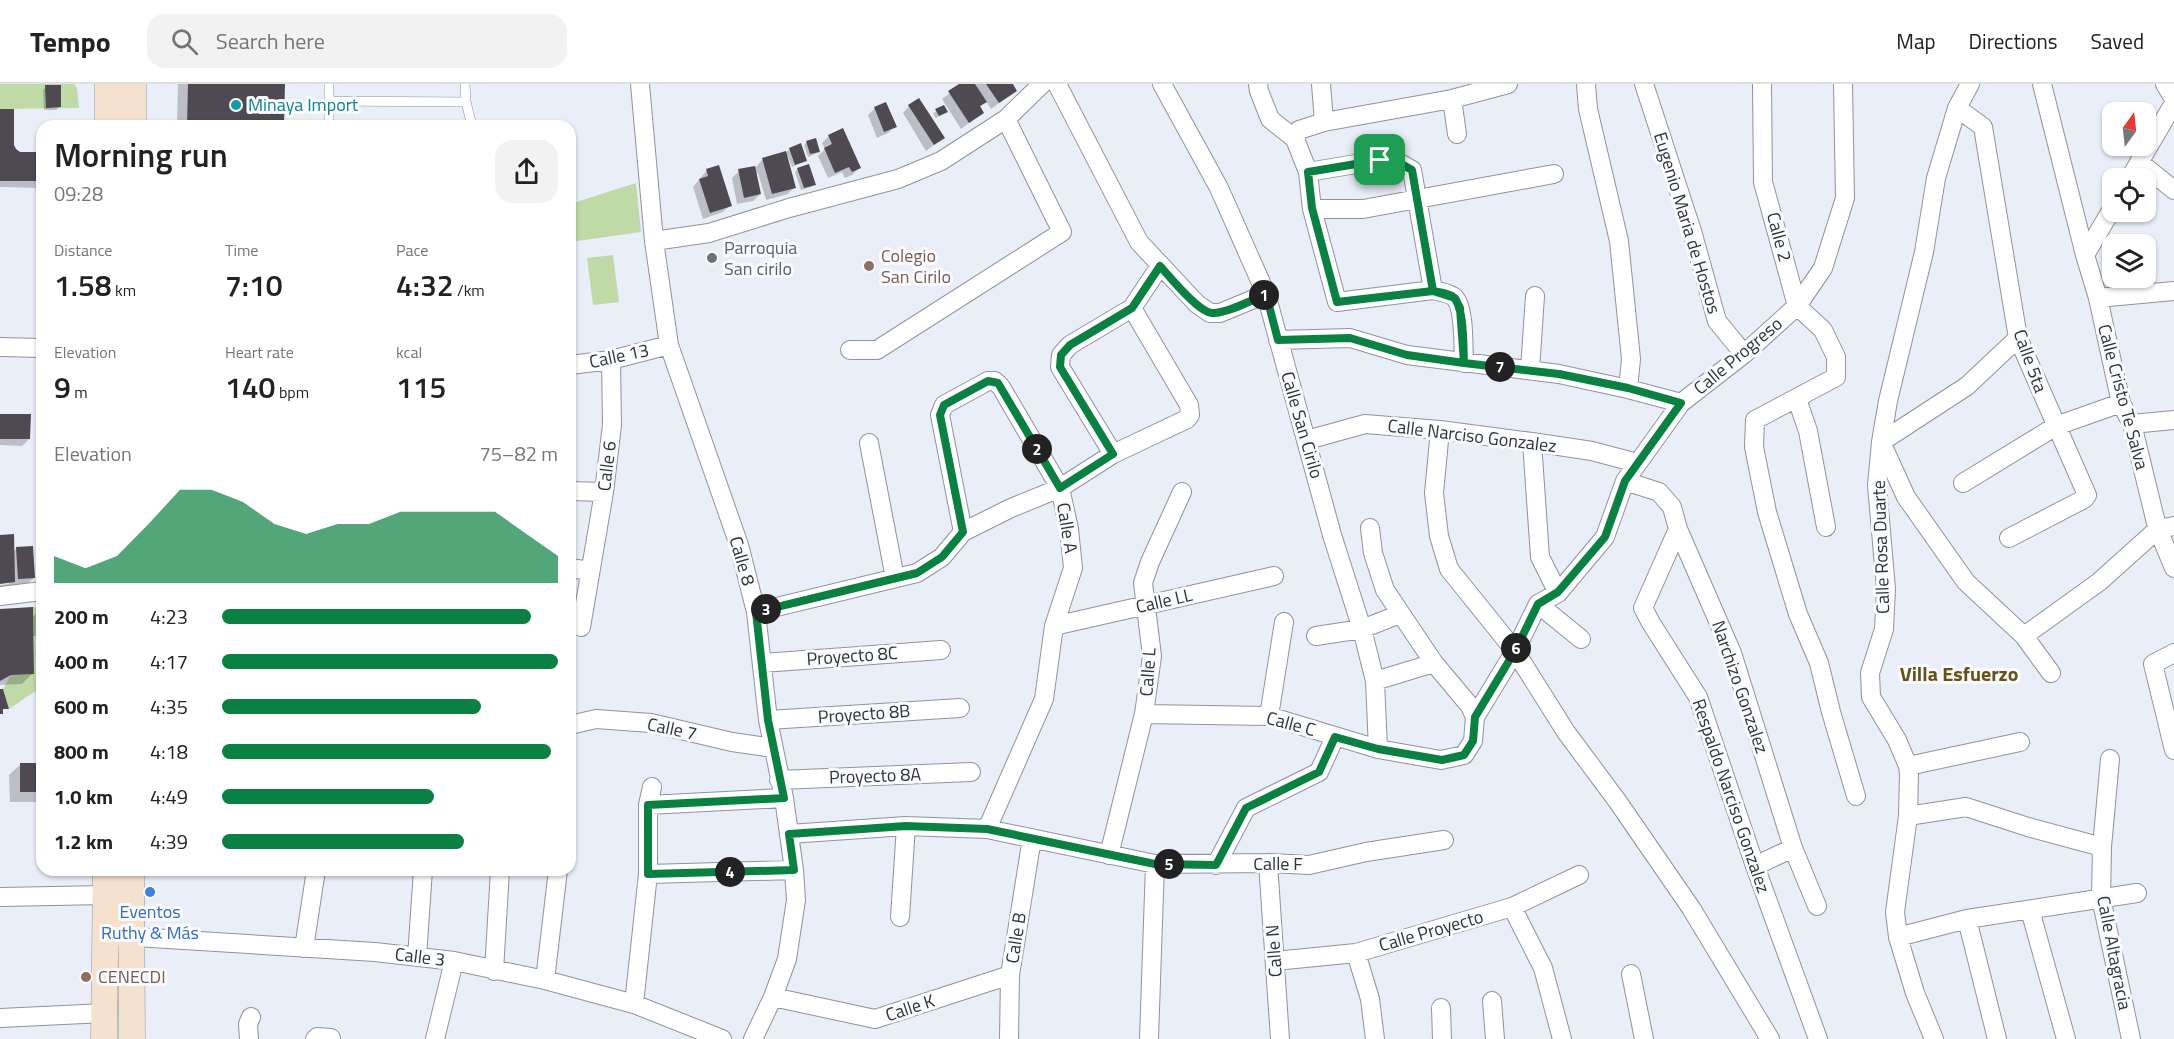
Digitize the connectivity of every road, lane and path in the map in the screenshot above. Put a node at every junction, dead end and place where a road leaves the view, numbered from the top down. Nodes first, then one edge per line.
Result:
1 (108, 84) edge
2 (133, 84) edge
3 (329, 84) edge
4 (465, 84) edge
5 (640, 84) edge
6 (1042, 84) edge
7 (1057, 84) edge
8 (1162, 84) edge
9 (1258, 84) edge
10 (1321, 84) edge
11 (1508, 84) edge
12 (1586, 84) edge
13 (1644, 84) edge
14 (1762, 84) edge
15 (1844, 84) edge
16 (1970, 84) edge
17 (2042, 84) edge
18 (2165, 84) edge
19 (1452, 99) junction
20 (329, 101) junction
21 (2174, 101) edge
22 (466, 102) junction
23 (1957, 108) junction
24 (1006, 118) junction
25 (108, 120) edge
26 (133, 120) edge
27 (328, 120) edge
28 (470, 120) edge
29 (1324, 122) junction
30 (1457, 134) dead end
31 (1295, 139) junction
32 (2139, 162) junction
33 (2136, 168) edge
34 (1308, 172) junction
35 (1554, 174) dead end
36 (2174, 190) edge
37 (1416, 199) junction
38 (1312, 208) junction
39 (2104, 222) edge
40 (654, 241) junction
41 (2085, 255) junction
42 (1160, 266) junction
43 (1433, 291) junction
44 (2174, 291) edge
45 (1266, 294) junction
46 (1535, 296) dead end
47 (2098, 298) junction
48 (1797, 306) junction
49 (1132, 308) junction
50 (2018, 338) junction
51 (1278, 340) junction
52 (669, 345) junction
53 (0, 347) edge
54 (36, 348) edge
55 (850, 350) dead end
56 (1744, 354) junction
57 (611, 360) junction
58 (1464, 363) junction
59 (576, 364) edge
60 (1530, 370) junction
61 (1628, 388) junction
62 (1797, 399) junction
63 (1681, 403) junction
64 (2121, 403) junction
65 (2174, 420) edge
66 (2132, 424) junction
67 (2056, 426) junction
68 (1440, 430) junction
69 (1307, 440) junction
70 (869, 442) dead end
71 (1532, 442) junction
72 (1881, 442) junction
73 (1113, 454) junction
74 (1637, 463) junction
75 (1625, 481) junction
76 (1963, 483) dead end
77 (1060, 488) junction
78 (576, 491) edge
79 (604, 492) junction
80 (1182, 492) dead end
81 (1826, 527) dead end
82 (2166, 527) edge
83 (1370, 528) dead end
84 (1678, 529) junction
85 (963, 532) junction
86 (2009, 538) dead end
87 (2174, 568) edge
88 (576, 569) edge
89 (590, 570) junction
90 (1274, 576) dead end
91 (895, 578) junction
92 (36, 592) edge
93 (1558, 592) junction
94 (0, 596) edge
95 (1538, 604) junction
96 (1146, 605) junction
97 (756, 612) junction
98 (1400, 614) junction
99 (1284, 622) dead end
100 (1054, 626) junction
101 (581, 627) dead end
102 (1362, 629) junction
103 (1316, 636) dead end
104 (2024, 636) junction
105 (1581, 639) dead end
106 (941, 650) dead end
107 (1515, 651) junction
108 (2174, 653) edge
109 (762, 663) junction
110 (1434, 663) junction
111 (2051, 673) dead end
112 (1375, 681) junction
113 (960, 708) dead end
114 (1144, 714) junction
115 (1269, 716) junction
116 (1475, 717) junction
117 (768, 720) junction
118 (576, 724) edge
119 (1335, 737) junction
120 (2020, 742) dead end
121 (773, 748) junction
122 (1378, 749) junction
123 (2174, 750) edge
124 (2110, 759) dead end
125 (1908, 766) junction
126 (971, 772) dead end
127 (779, 780) junction
128 (652, 787) dead end
129 (1856, 796) dead end
130 (784, 798) junction
131 (648, 805) junction
132 (1908, 816) junction
133 (906, 826) junction
134 (987, 829) junction
135 (789, 834) junction
136 (1032, 838) junction
137 (1444, 840) dead end
138 (2102, 847) junction
139 (1793, 848) junction
140 (1109, 855) junction
141 (1268, 863) junction
142 (1155, 864) junction
143 (1216, 865) junction
144 (1755, 866) junction
145 (794, 870) junction
146 (648, 874) junction
147 (1579, 875) dead end
148 (106, 876) edge
149 (131, 876) edge
150 (315, 876) edge
151 (423, 876) edge
152 (500, 876) edge
153 (557, 876) edge
154 (2137, 893) dead end
155 (106, 896) junction
156 (0, 897) edge
157 (2101, 898) junction
158 (1817, 906) dead end
159 (1512, 907) junction
160 (2030, 910) junction
161 (900, 917) dead end
162 (1968, 919) junction
163 (105, 936) junction
164 (131, 936) junction
165 (1898, 937) junction
166 (304, 948) junction
167 (1356, 953) junction
168 (417, 957) junction
169 (454, 961) junction
170 (1275, 961) junction
171 (494, 971) junction
172 (1631, 974) dead end
173 (1010, 975) junction
174 (545, 980) junction
175 (773, 997) junction
176 (1492, 1001) dead end
177 (634, 1004) junction
178 (1441, 1008) dead end
179 (105, 1012) junction
180 (251, 1017) dead end
181 (0, 1018) edge
182 (104, 1039) edge
183 (132, 1039) edge
184 (249, 1039) edge
185 (435, 1039) edge
186 (722, 1039) edge
187 (753, 1039) edge
188 (1009, 1039) edge
189 (1149, 1039) edge
190 (1280, 1039) edge
191 (1375, 1039) edge
192 (1442, 1039) edge
193 (1495, 1039) edge
194 (1562, 1039) edge
195 (1644, 1039) edge
196 (1770, 1039) edge
197 (1818, 1039) edge
198 (1934, 1039) edge
199 (1997, 1039) edge
200 (2066, 1039) edge
201 (2132, 1039) edge

1 - 25 main road
2 - 26 main road
3 - 20 lane
4 - 22 lane
5 - 40 street, Calle 8
6 - 24 street
7 - 42 street
8 - 45 street, Calle San Cirilo
9 - 31 street
10 - 29 street
11 - 19 street
12 - 61 street
13 - 56 street, Eugenio Maria de Hostos
14 - 48 street, Calle 2
15 - 48 street, Calle Progreso
16 - 23 street, Calle Rosa Duarte
17 - 41 street, Calle Cristo Te Salva
18 - 21 street
19 - 29 street
19 - 30 street
20 - 22 lane
20 - 27 lane
21 - 32 street
22 - 28 lane
23 - 50 street, Calle 5ta
23 - 72 street, Calle Rosa Duarte
24 - 40 street
24 - 55 street
29 - 31 street
31 - 34 street
32 - 33 street
32 - 36 street
34 - 37 street
34 - 38 street
35 - 37 street
37 - 38 street
37 - 43 street
38 - 43 street
39 - 41 street
40 - 52 street, Calle 8
41 - 47 street, Calle Cristo Te Salva
42 - 45 street
42 - 49 street
43 - 58 street
44 - 47 street
45 - 51 street, Calle San Cirilo
46 - 60 street
47 - 64 street, Calle Cristo Te Salva
48 - 56 street, Calle Progreso
48 - 62 street
49 - 73 street
49 - 73 street
50 - 67 street, Calle 5ta
50 - 72 street
51 - 58 street
51 - 69 street, Calle San Cirilo
52 - 57 street, Calle 13
52 - 97 street, Calle 8
53 - 54 street
56 - 63 street, Calle Progreso
57 - 59 street, Calle 13
57 - 79 street, Calle 6
58 - 60 street
60 - 61 street
61 - 63 street
62 - 81 street
62 - 129 street
63 - 74 street, Calle Progreso
64 - 66 street, Calle Cristo Te Salva
64 - 67 street
65 - 66 street
66 - 82 street, Calle Cristo Te Salva
67 - 76 street
67 - 86 street, Calle 5ta
68 - 69 street, Calle Narciso Gonzalez
68 - 71 street, Calle Narciso Gonzalez
68 - 107 street
69 - 102 street, Calle San Cirilo
70 - 91 street
71 - 74 street, Calle Narciso Gonzalez
71 - 93 street
72 - 104 street
72 - 125 street, Calle Rosa Duarte
73 - 77 street
74 - 75 street, Calle Progreso
75 - 84 street, Narchizo Gonzalez
75 - 93 street, Calle Progreso
77 - 85 street
77 - 85 street, Calle A
77 - 100 street, Calle A
78 - 79 street
79 - 89 street, Calle 6
80 - 96 street, Calle L
82 - 87 street, Calle Cristo Te Salva
82 - 104 street
83 - 98 street
84 - 139 street, Narchizo Gonzalez
84 - 144 street, Respaldo Narciso Gonzalez
85 - 91 street
88 - 89 street
89 - 101 street, Calle 6
90 - 96 street, Calle LL
91 - 97 street
92 - 94 street
93 - 95 street, Calle Progreso
95 - 105 street
95 - 107 street
96 - 100 street, Calle LL
96 - 114 street, Calle L
97 - 109 street, Calle 8
98 - 102 street
98 - 110 street
99 - 115 street
100 - 134 street, Calle A
102 - 103 street
102 - 112 street, Calle San Cirilo
104 - 111 street
106 - 109 street, Proyecto 8C
107 - 116 street
107 - 196 street
108 - 123 street
109 - 117 street, Calle 8
110 - 112 street
110 - 116 street
112 - 122 street, Calle San Cirilo
113 - 117 street, Proyecto 8B
114 - 115 street, Calle C
114 - 140 street, Calle L
115 - 119 street, Calle C
116 - 122 street, Calle C
117 - 121 street, Calle 8
118 - 121 street, Calle 7
119 - 122 street, Calle C
119 - 143 street
120 - 125 street
121 - 127 street, Calle 8
124 - 138 street, Calle Altagracia
125 - 132 street, Calle Rosa Duarte
126 - 127 street, Proyecto 8A
127 - 130 street, Calle 8
128 - 131 street
130 - 131 street
130 - 135 street, Calle 8
131 - 146 street
132 - 138 street
132 - 165 street, Calle Rosa Duarte
133 - 134 street, Calle F
133 - 135 street, Calle F
133 - 161 street
134 - 136 street, Calle F
135 - 145 street, Calle 8
136 - 140 street, Calle F
136 - 173 street, Calle B
137 - 141 street, Calle F
138 - 157 street, Calle Altagracia
139 - 144 street
139 - 158 street, Narchizo Gonzalez
140 - 142 street, Calle F
141 - 143 street, Calle F
141 - 170 street, Calle N
142 - 143 street, Calle F
142 - 189 street
144 - 197 street, Respaldo Narciso Gonzalez
145 - 146 street
145 - 175 street, Calle 8
146 - 177 street
147 - 159 street, Calle Proyecto
148 - 155 main road
149 - 164 main road
150 - 166 street
151 - 168 street
152 - 171 street
153 - 174 street
154 - 157 street
155 - 156 street
155 - 163 main road
157 - 160 street
157 - 201 street, Calle Altagracia
159 - 167 street, Calle Proyecto
159 - 194 street
160 - 162 street
160 - 200 street
162 - 165 street
162 - 199 street
163 - 164 street, Calle 3
163 - 179 main road
164 - 166 street, Calle 3
164 - 183 main road
165 - 198 street, Calle Rosa Duarte
166 - 168 street, Calle 3
167 - 170 street, Calle Proyecto
167 - 191 street
168 - 169 street, Calle 3
169 - 171 street, Calle 3
169 - 185 street
170 - 190 street, Calle N
171 - 174 street, Calle 3
172 - 195 street
173 - 175 street, Calle K
173 - 188 street, Calle B
174 - 177 street, Calle 3
175 - 187 street, Calle 8
176 - 193 street
177 - 186 street, Calle 3
178 - 192 street
179 - 181 street
179 - 182 main road
180 - 184 street

